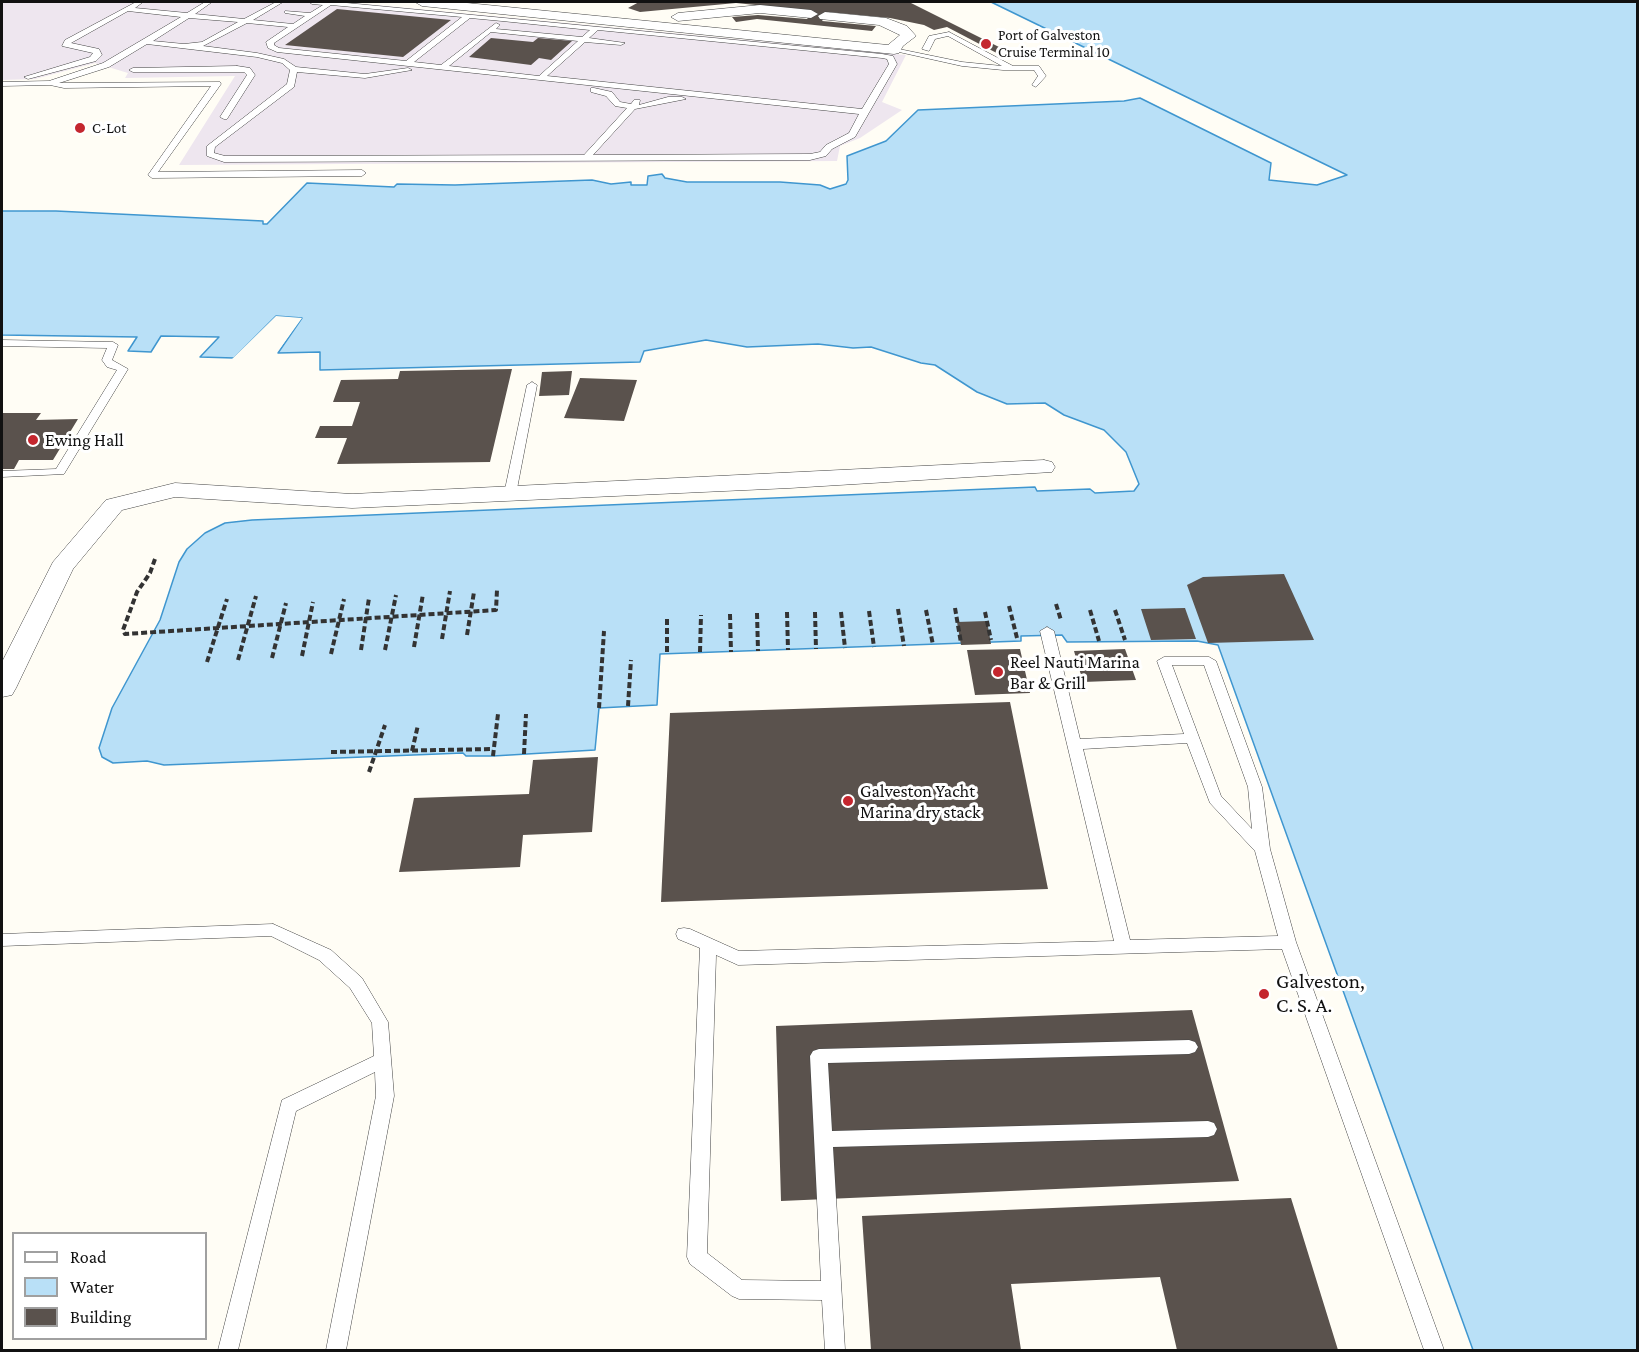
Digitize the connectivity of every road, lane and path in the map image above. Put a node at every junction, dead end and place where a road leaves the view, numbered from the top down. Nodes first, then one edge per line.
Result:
1 (140, 2) edge
2 (210, 2) edge
3 (280, 2) edge
4 (312, 2) edge
5 (422, 2) edge
6 (566, 2) edge
7 (330, 3) junction
8 (485, 3) edge
9 (126, 9) junction
10 (287, 12) dead end
11 (187, 15) junction
12 (312, 15) junction
13 (468, 16) junction
14 (502, 19) junction
15 (247, 21) junction
16 (626, 22) junction
17 (294, 26) junction
18 (596, 28) junction
19 (489, 30) junction
20 (584, 39) junction
21 (145, 42) junction
22 (621, 43) dead end
23 (184, 46) junction
24 (895, 47) junction
25 (926, 53) junction
26 (279, 60) junction
27 (406, 64) junction
28 (255, 68) junction
29 (443, 68) junction
30 (1012, 68) junction
31 (294, 69) junction
32 (133, 70) dead end
33 (2, 77) edge
34 (541, 78) junction
35 (50, 83) junction
36 (2, 84) edge
37 (1036, 85) dead end
38 (648, 89) junction
39 (633, 106) junction
40 (863, 115) junction
41 (224, 117) dead end
42 (586, 158) junction
43 (362, 173) dead end
44 (2, 343) edge
45 (532, 385) dead end
46 (1044, 467) dead end
47 (2, 474) edge
48 (510, 494) junction
49 (155, 559) dead end
50 (497, 590) dead end
51 (450, 591) dead end
52 (474, 592) dead end
53 (423, 594) dead end
54 (396, 595) dead end
55 (256, 596) dead end
56 (369, 598) dead end
57 (227, 599) dead end
58 (344, 599) dead end
59 (313, 602) dead end
60 (286, 603) dead end
61 (1009, 606) dead end
62 (955, 608) dead end
63 (898, 609) dead end
64 (926, 610) dead end
65 (1090, 610) dead end
66 (1115, 610) dead end
67 (869, 611) dead end
68 (471, 612) junction
69 (787, 612) dead end
70 (814, 612) dead end
71 (841, 612) dead end
72 (985, 612) dead end
73 (757, 613) dead end
74 (446, 614) junction
75 (730, 614) dead end
76 (701, 615) dead end
77 (419, 616) junction
78 (391, 617) junction
79 (366, 619) junction
80 (667, 619) dead end
81 (339, 621) junction
82 (310, 623) junction
83 (281, 625) junction
84 (248, 627) junction
85 (218, 629) junction
86 (604, 631) dead end
87 (1047, 631) dead end
88 (467, 635) dead end
89 (442, 639) dead end
90 (1017, 639) dead end
91 (991, 640) dead end
92 (1125, 640) dead end
93 (1099, 641) dead end
94 (961, 643) dead end
95 (933, 645) dead end
96 (414, 646) dead end
97 (904, 646) dead end
98 (874, 647) dead end
99 (845, 648) dead end
100 (816, 649) dead end
101 (361, 650) dead end
102 (385, 650) dead end
103 (788, 650) dead end
104 (758, 651) dead end
105 (700, 652) dead end
106 (731, 652) dead end
107 (667, 653) dead end
108 (331, 654) dead end
109 (302, 656) dead end
110 (272, 658) dead end
111 (238, 660) dead end
112 (632, 660) dead end
113 (207, 662) dead end
114 (2, 688) edge
115 (628, 706) dead end
116 (599, 708) dead end
117 (498, 714) dead end
118 (526, 714) dead end
119 (385, 725) dead end
120 (418, 725) dead end
121 (1193, 738) junction
122 (1075, 744) junction
123 (493, 749) junction
124 (412, 751) junction
125 (331, 752) dead end
126 (376, 752) junction
127 (524, 754) dead end
128 (493, 756) dead end
129 (369, 772) dead end
130 (1262, 849) junction
131 (684, 934) dead end
132 (2, 940) edge
133 (1288, 942) junction
134 (708, 944) junction
135 (1124, 947) junction
136 (1189, 1047) dead end
137 (382, 1060) junction
138 (1208, 1129) dead end
139 (823, 1139) junction
140 (831, 1291) junction
141 (228, 1350) edge
142 (336, 1350) edge
143 (835, 1350) edge
144 (1434, 1350) edge

1 - 9 lane
2 - 11 lane
3 - 15 lane
4 - 7 lane
5 - 8 street
6 - 8 street
7 - 12 lane
7 - 13 lane
8 - 16 street
9 - 11 lane
9 - 33 lane
10 - 12 lane
11 - 15 lane
11 - 21 lane
12 - 17 lane
13 - 14 lane
13 - 27 lane
14 - 18 lane
14 - 19 lane
15 - 17 lane
15 - 23 lane
16 - 24 street
16 - 24 street
17 - 27 lane
18 - 20 lane
18 - 40 lane
19 - 20 lane
19 - 29 lane
20 - 22 lane
20 - 34 lane
21 - 23 lane
21 - 35 lane
23 - 26 lane
24 - 25 lane
25 - 30 lane
25 - 30 lane
26 - 28 lane
26 - 31 lane
27 - 29 lane
28 - 32 lane
28 - 41 lane
29 - 34 lane
30 - 37 lane
31 - 39 lane
31 - 42 lane
34 - 38 lane
35 - 36 lane
35 - 43 lane
38 - 39 lane
38 - 40 lane
39 - 40 lane
39 - 42 lane
40 - 42 lane
44 - 47 lane
45 - 48 lane
46 - 48 street
48 - 114 street
49 - 85 path
50 - 68 path
51 - 74 path
52 - 68 path
53 - 77 path
54 - 78 path
55 - 84 path
56 - 79 path
57 - 85 path
58 - 81 path
59 - 82 path
60 - 83 path
61 - 90 path
62 - 94 path
63 - 97 path
64 - 95 path
65 - 93 path
66 - 92 path
67 - 98 path
68 - 74 path
68 - 88 path
69 - 103 path
70 - 100 path
71 - 99 path
72 - 91 path
73 - 104 path
74 - 77 path
74 - 89 path
75 - 106 path
76 - 105 path
77 - 78 path
77 - 96 path
78 - 79 path
78 - 102 path
79 - 81 path
79 - 101 path
80 - 107 path
81 - 82 path
81 - 108 path
82 - 83 path
82 - 109 path
83 - 84 path
83 - 110 path
84 - 85 path
84 - 111 path
85 - 113 path
86 - 116 path
87 - 122 lane
112 - 115 path
117 - 123 path
118 - 127 path
119 - 126 path
120 - 124 path
121 - 122 lane
121 - 130 lane
121 - 130 lane
122 - 135 lane
123 - 124 path
123 - 128 path
124 - 126 path
125 - 126 path
126 - 129 path
130 - 133 lane
131 - 134 lane
132 - 137 lane
133 - 135 lane
133 - 144 lane
134 - 135 lane
134 - 140 lane
136 - 139 lane
137 - 141 lane
137 - 142 lane
138 - 139 lane
139 - 140 lane
140 - 143 lane

